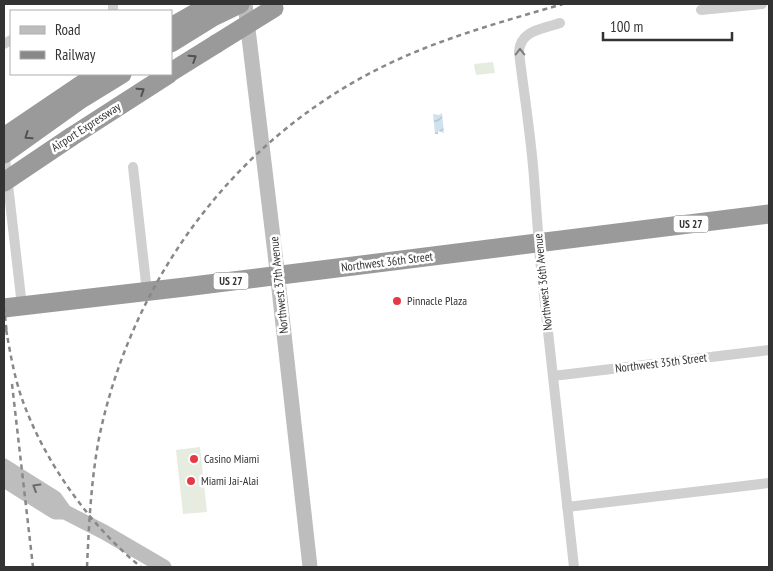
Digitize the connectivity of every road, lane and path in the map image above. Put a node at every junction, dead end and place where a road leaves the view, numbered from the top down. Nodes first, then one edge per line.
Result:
1 (240, 4) edge
2 (245, 4) edge
3 (762, 4) edge
4 (278, 6) edge
5 (701, 10) dead end
6 (212, 11) edge
7 (560, 23) dead end
8 (172, 27) edge
9 (172, 42) edge
10 (172, 72) edge
11 (96, 75) edge
12 (120, 75) edge
13 (167, 75) edge
14 (81, 92) junction
15 (4, 137) edge
16 (4, 146) edge
17 (4, 154) edge
18 (133, 168) dead end
19 (4, 182) edge
20 (769, 214) edge
21 (538, 244) junction
22 (278, 275) junction
23 (147, 292) junction
24 (13, 307) edge
25 (769, 350) edge
26 (553, 376) junction
27 (4, 466) edge
28 (4, 480) edge
29 (769, 483) edge
30 (567, 507) junction
31 (65, 512) junction
32 (164, 567) edge
33 (310, 567) edge
34 (574, 567) edge

1 - 6 highway
2 - 22 street, Northwest 37th Avenue
3 - 5 street
10 -> 4 highway, Airport Expressway, bridge
6 - 8 highway
6 - 9 highway
21 -> 7 street, Northwest 36th Avenue
11 - 14 highway
12 - 14 highway, Airport Expressway
19 -> 13 highway, Airport Expressway, bridge
14 - 15 highway
14 -> 17 highway, Airport Expressway, bridge
16 - 24 street
18 - 23 street
20 - 21 highway, Northwest 36th Street / US 27
21 - 22 highway, Northwest 36th Street / US 27
21 - 26 street, Northwest 36th Avenue
22 - 23 highway, Northwest 36th Street / US 27
22 - 33 street, Northwest 37th Avenue
23 - 24 highway, Northwest 36th Street / US 27
25 - 26 street, Northwest 35th Street
26 - 30 street, Northwest 36th Avenue
31 -> 27 street
28 - 31 street
29 - 30 street
30 - 34 street, Northwest 36th Avenue
31 - 32 street

